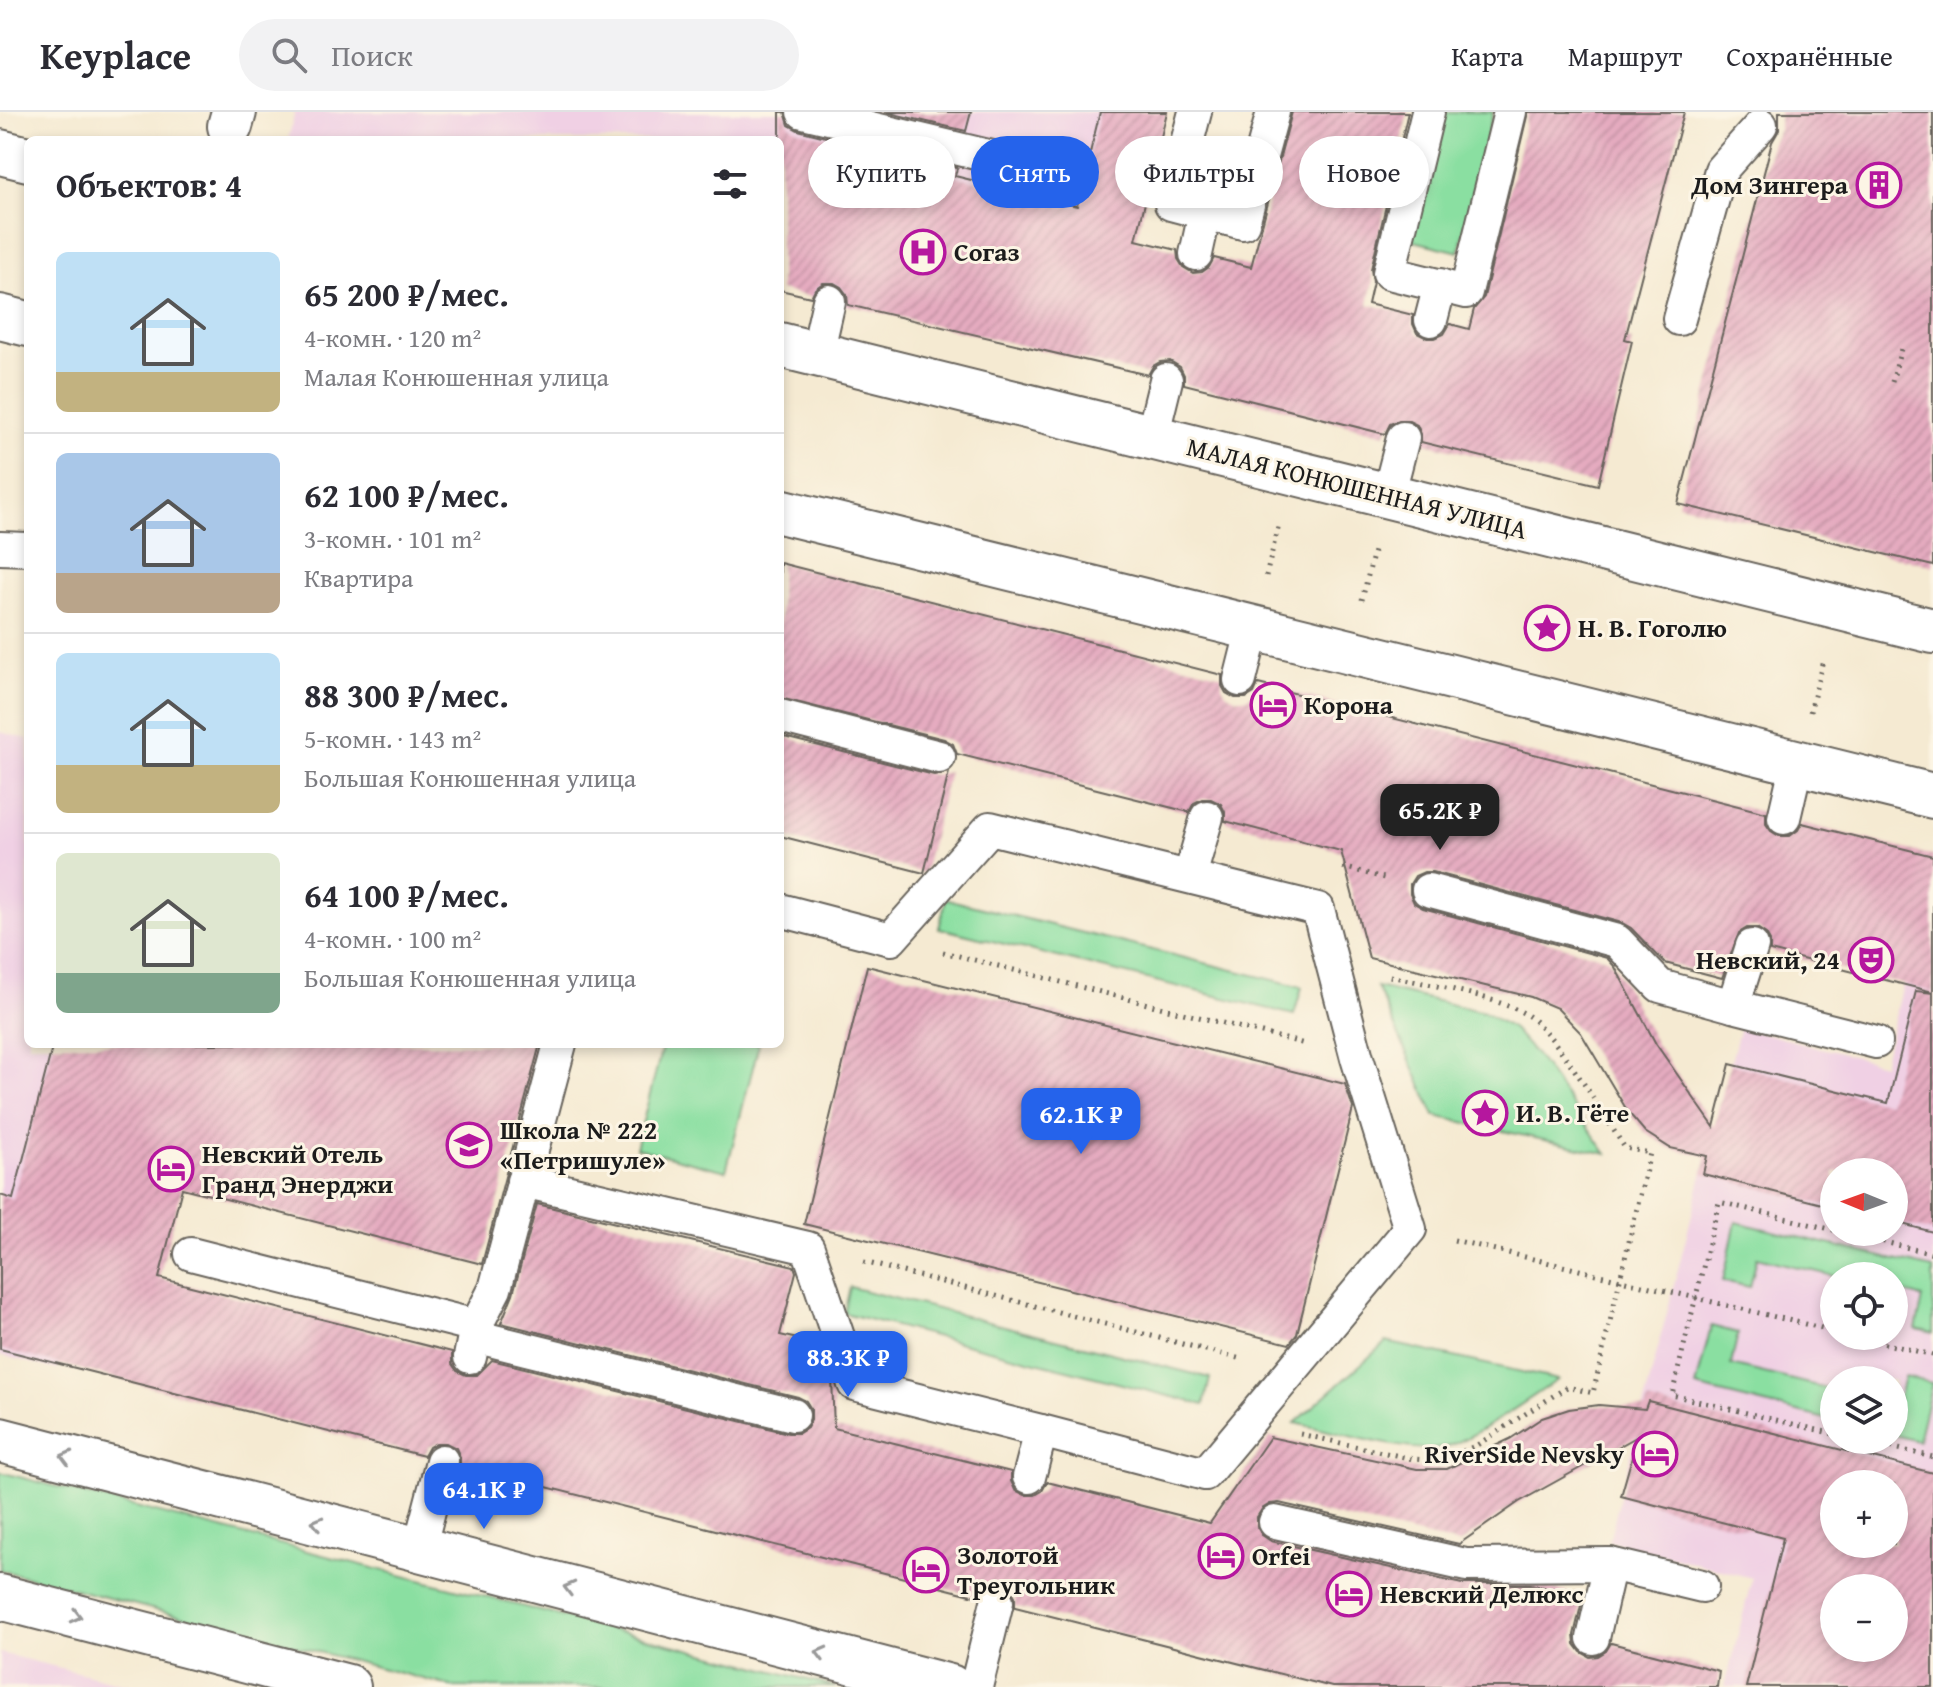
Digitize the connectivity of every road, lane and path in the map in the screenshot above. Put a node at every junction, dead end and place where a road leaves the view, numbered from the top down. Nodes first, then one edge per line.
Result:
1 (803, 112) edge
2 (1195, 112) edge
3 (1273, 112) edge
4 (1428, 112) edge
5 (1510, 112) edge
6 (1761, 125) dead end
7 (868, 128) junction
8 (866, 136) edge
9 (0, 152) edge
10 (971, 152) edge
11 (24, 158) edge
12 (1205, 213) junction
13 (1196, 254) dead end
14 (1440, 285) junction
15 (829, 301) dead end
16 (0, 317) edge
17 (1679, 319) dead end
18 (1431, 320) dead end
19 (24, 323) edge
20 (1902, 345) dead end
21 (798, 350) edge
22 (1166, 380) dead end
23 (1892, 382) dead end
24 (1152, 437) junction
25 (1403, 438) dead end
26 (1292, 472) junction
27 (1388, 496) junction
28 (784, 512) edge
29 (0, 548) edge
30 (24, 549) edge
31 (1253, 628) junction
32 (1933, 631) edge
33 (1350, 652) junction
34 (1240, 680) dead end
35 (784, 717) edge
36 (939, 757) dead end
37 (1797, 762) junction
38 (1933, 796) edge
39 (1207, 817) dead end
40 (1784, 818) dead end
41 (1190, 876) junction
42 (1428, 890) joint
43 (1318, 909) junction
44 (784, 911) edge
45 (891, 939) junction
46 (1752, 946) dead end
47 (1334, 962) junction
48 (1733, 1006) junction
49 (1876, 1042) dead end
50 (559, 1048) edge
51 (1357, 1058) junction
52 (523, 1181) junction
53 (1820, 1227) edge
54 (1410, 1229) junction
55 (1901, 1246) edge
56 (808, 1248) junction
57 (191, 1254) dead end
58 (1933, 1254) edge
59 (1620, 1279) junction
60 (1696, 1298) junction
61 (1820, 1328) edge
62 (473, 1340) junction
63 (1908, 1349) edge
64 (1933, 1355) edge
65 (1289, 1372) junction
66 (793, 1415) dead end
67 (1248, 1422) junction
68 (1041, 1431) junction
69 (1820, 1431) edge
70 (0, 1440) edge
71 (1908, 1451) edge
72 (1933, 1457) edge
73 (442, 1461) dead end
74 (1029, 1477) dead end
75 (1275, 1522) dead end
76 (419, 1549) junction
77 (1610, 1564) junction
78 (1702, 1586) dead end
79 (0, 1597) edge
80 (997, 1602) dead end
81 (1593, 1638) dead end
82 (348, 1687) edge
83 (950, 1687) edge
84 (976, 1687) edge

1 - 7 lane
2 - 12 lane
3 - 12 lane
4 - 14 lane
5 - 14 lane
6 - 17 lane
7 - 8 lane
7 - 10 lane
9 - 11 street
12 - 13 lane
14 - 18 lane
15 - 21 lane
16 - 19 street
20 - 23 path
21 - 24 street, МАЛАЯ КОНЮШЕННАЯ УЛИЦА
22 - 24 lane
24 - 26 street, МАЛАЯ КОНЮШЕННАЯ УЛИЦА
25 - 27 lane
26 - 27 street, МАЛАЯ КОНЮШЕННАЯ УЛИЦА
26 - 31 path
27 - 32 street, МАЛАЯ КОНЮШЕННАЯ УЛИЦА
27 - 33 path
28 - 31 street
29 - 30 lane
31 - 33 street
31 - 34 lane
33 - 37 street
35 - 36 lane
37 - 38 street
37 - 40 lane
39 - 41 lane
41 - 43 lane
41 - 45 lane
42 - 43 path
42 - 48 lane
43 - 47 lane
44 - 45 lane
45 - 51 path
46 - 48 lane
47 - 51 lane
47 - 59 path
48 - 49 lane
50 - 52 lane
51 - 54 lane
52 - 56 lane
52 - 62 lane
53 - 60 path
54 - 59 path
54 - 65 lane
55 - 58 path
56 - 65 path
56 - 68 lane
57 - 62 lane
59 - 60 path
59 - 67 path
60 - 61 path
60 - 69 path
62 - 66 lane
63 - 64 path
65 - 67 lane
67 - 68 lane
68 - 74 lane
76 -> 70 street
71 - 72 path
73 - 76 lane
75 - 77 lane
83 -> 76 street
77 - 78 lane
77 - 81 lane
79 -> 82 street
80 - 84 lane

